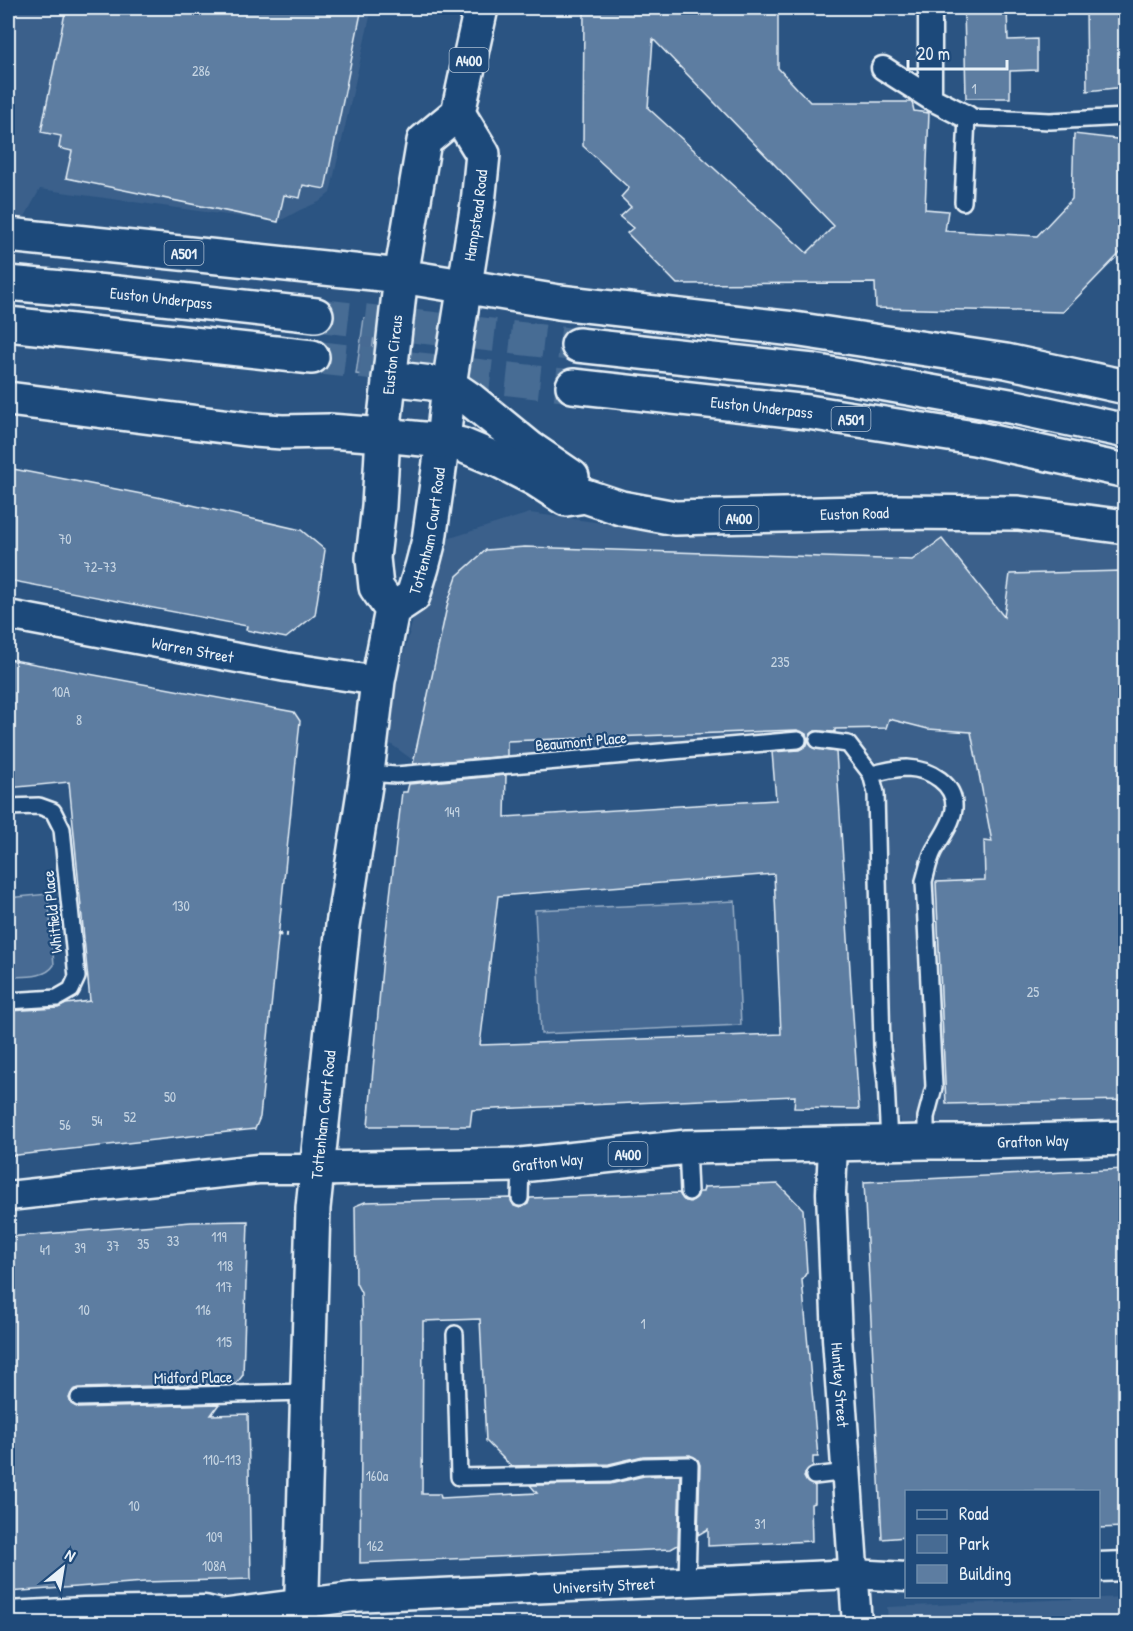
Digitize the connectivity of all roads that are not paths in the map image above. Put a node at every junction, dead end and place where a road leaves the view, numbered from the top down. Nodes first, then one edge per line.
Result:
1 (481, 8) edge
2 (930, 8) edge
3 (883, 68) dead end
4 (930, 98) junction
5 (458, 113) junction
6 (967, 117) junction
7 (1125, 117) edge
8 (963, 202) dead end
9 (8, 235) edge
10 (401, 276) junction
11 (8, 283) edge
12 (464, 287) junction
13 (316, 315) tunnel mouth
14 (8, 324) edge
15 (578, 345) tunnel mouth
16 (312, 357) tunnel mouth
17 (389, 378) junction
18 (449, 385) junction
19 (573, 386) tunnel mouth
20 (1125, 387) edge
21 (8, 399) edge
22 (1125, 431) edge
23 (383, 435) junction
24 (443, 441) junction
25 (1125, 471) edge
26 (585, 496) junction
27 (1125, 528) edge
28 (392, 610) junction
29 (8, 615) edge
30 (378, 681) junction
31 (798, 740) dead end
32 (818, 740) dead end
33 (367, 772) junction
34 (871, 774) junction
35 (8, 807) edge
36 (8, 1001) edge
37 (1125, 1138) edge
38 (926, 1142) junction
39 (888, 1143) junction
40 (833, 1145) junction
41 (687, 1147) junction
42 (521, 1166) junction
43 (317, 1169) junction
44 (689, 1192) dead end
45 (8, 1196) edge
46 (520, 1198) dead end
47 (455, 1334) dead end
48 (308, 1392) junction
49 (79, 1398) dead end
50 (847, 1472) junction
51 (814, 1476) dead end
52 (1125, 1566) edge
53 (1100, 1567) edge
54 (854, 1574) junction
55 (905, 1577) edge
56 (687, 1582) junction
57 (302, 1613) edge
58 (8, 1616) edge
59 (84, 1618) edge
60 (857, 1623) edge

1 - 5 main road, A400
2 - 4 street
3 - 4 street
4 - 6 street
5 - 10 main road
5 - 12 main road, Hampstead Road
6 - 7 lane
6 - 8 lane
9 - 10 main road, A501
10 - 12 main road, A501
10 - 17 main road, Euston Circus
11 - 13 main road, Euston Underpass
12 - 18 main road
12 - 20 main road, A501
14 - 16 main road
15 - 22 main road
17 - 18 main road
17 - 23 main road, Euston Circus
18 - 24 main road
18 - 26 main road
19 - 25 main road, Euston Underpass / A501
21 - 23 main road, Euston Road
23 - 24 main road, Euston Road
23 - 28 main road, Tottenham Court Road
24 - 26 main road, Euston Road
24 - 28 main road, Tottenham Court Road
26 - 27 main road, Euston Road / A400
28 - 30 main road, Tottenham Court Road
29 - 30 street, Warren Street
30 - 33 main road, Tottenham Court Road
31 - 33 lane, Beaumont Place
32 - 34 lane
33 - 43 main road, Tottenham Court Road
34 - 38 lane
34 - 39 lane
35 - 36 lane, Whitfield Place
37 - 38 main road, Grafton Way / A400
38 - 39 main road, Grafton Way / A400
39 - 40 main road, Grafton Way / A400
40 - 41 main road, Grafton Way / A400
40 - 50 street, Huntley Street
41 - 42 main road, Grafton Way / A400
41 - 44 lane
42 - 43 main road, Grafton Way / A400
42 - 46 lane
43 - 45 street, Grafton Way
43 - 48 main road, Tottenham Court Road
47 - 56 lane
48 - 49 lane, Midford Place
48 - 57 main road, Tottenham Court Road
50 - 51 lane
50 - 54 street, Huntley Street
52 - 53 street
54 - 55 street, University Street
54 - 56 street, University Street
54 - 60 street, Huntley Street
56 - 57 street, University Street
57 - 59 street, University Street
58 - 59 street, University Street

